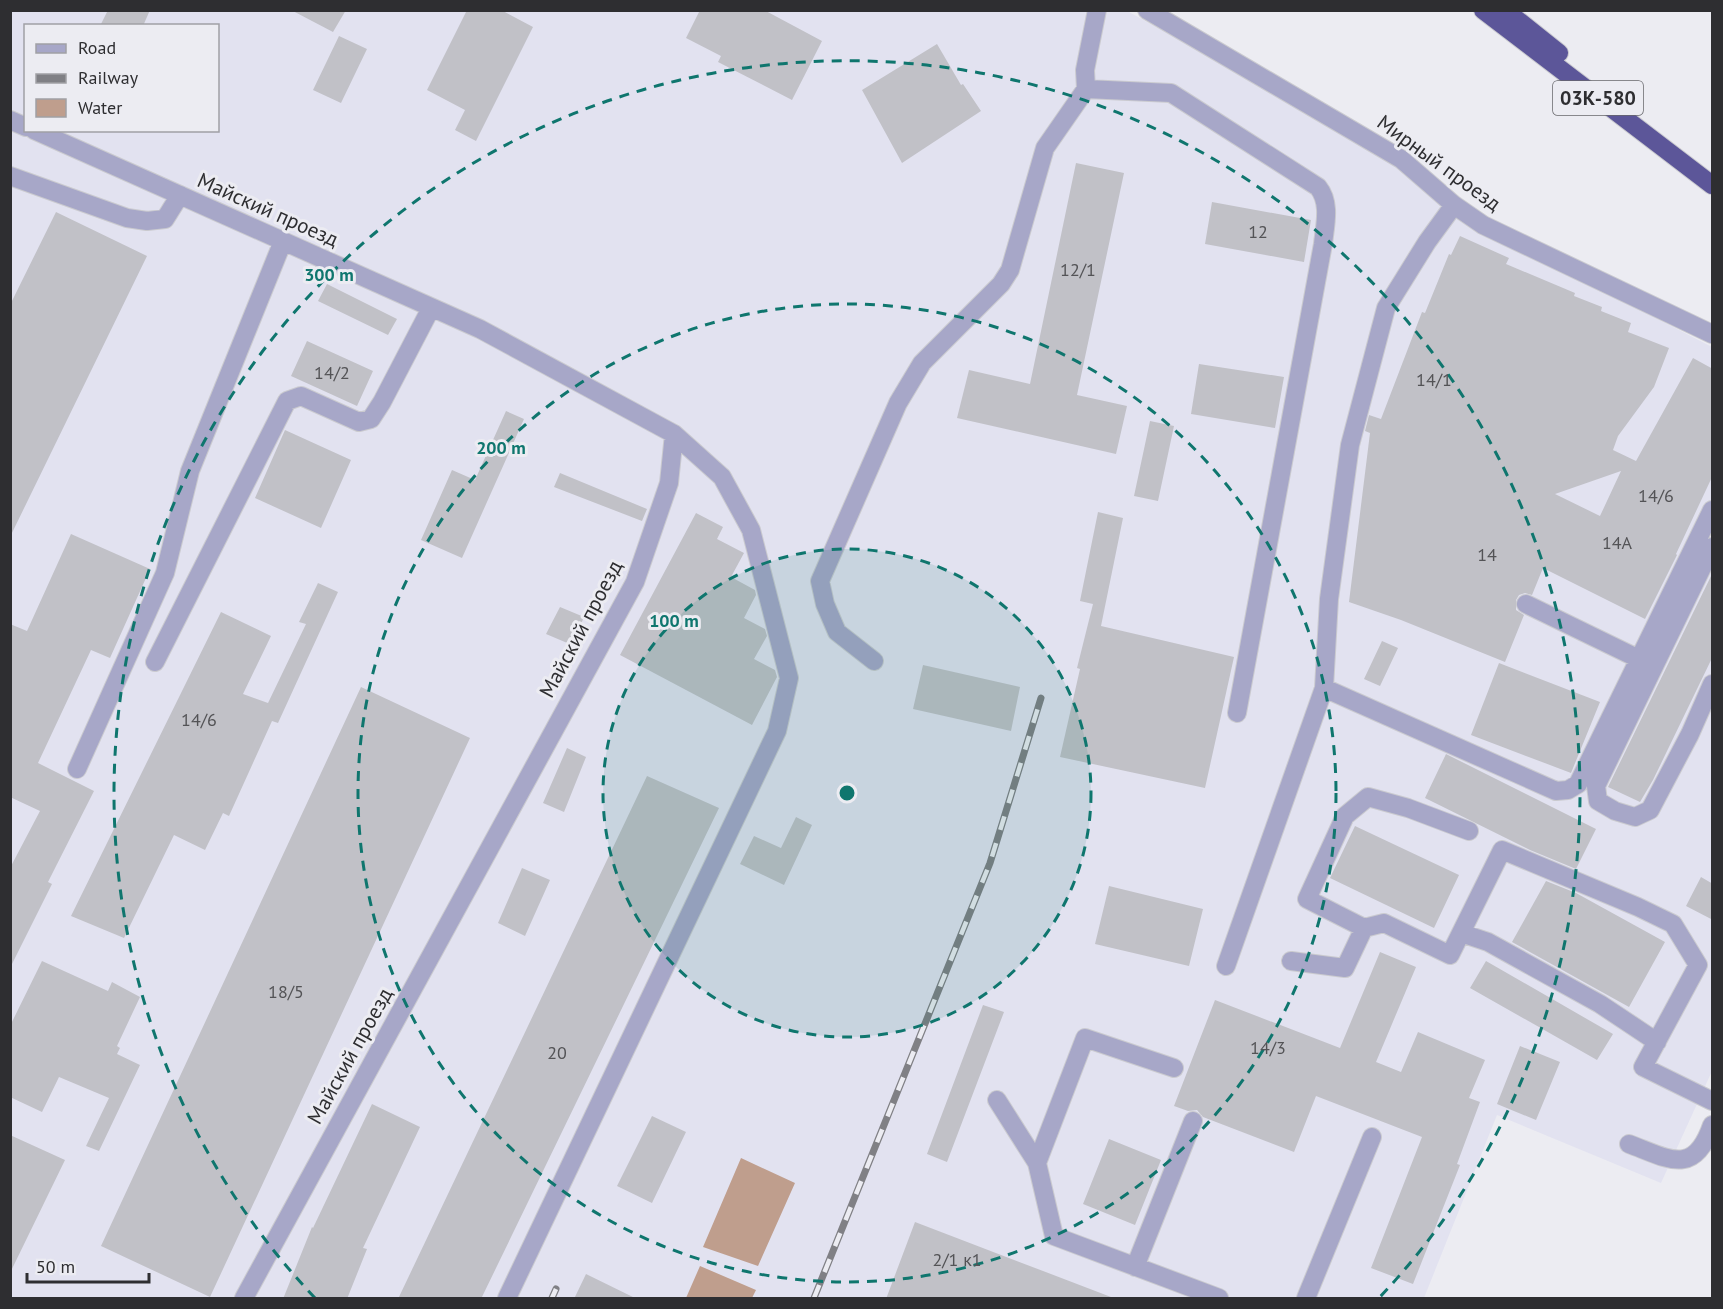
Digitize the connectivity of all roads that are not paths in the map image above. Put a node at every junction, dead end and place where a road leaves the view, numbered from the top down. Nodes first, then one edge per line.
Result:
1 (1097, 10) edge
2 (1147, 10) edge
3 (1483, 10) edge
4 (1505, 10) edge
5 (1086, 89) junction
6 (10, 120) edge
7 (24, 126) edge
8 (38, 132) edge
9 (1713, 172) edge
10 (10, 176) edge
11 (1713, 185) edge
12 (180, 195) junction
13 (1454, 205) junction
14 (283, 241) junction
15 (432, 308) junction
16 (1713, 334) edge
17 (674, 434) junction
18 (1713, 510) edge
19 (1713, 548) edge
20 (1526, 604) dead end
21 (1639, 659) junction
22 (874, 661) dead end
23 (155, 662) dead end
24 (1713, 684) edge
25 (1324, 688) junction
26 (1237, 713) dead end
27 (77, 769) dead end
28 (1469, 831) dead end
29 (1364, 928) junction
30 (1461, 933) junction
31 (1291, 961) dead end
32 (1226, 966) dead end
33 (1657, 1042) junction
34 (1174, 1068) dead end
35 (997, 1100) dead end
36 (1713, 1101) edge
37 (1193, 1121) dead end
38 (1713, 1125) edge
39 (1372, 1137) dead end
40 (1629, 1144) dead end
41 (1037, 1163) junction
42 (1135, 1267) junction
43 (244, 1299) edge
44 (507, 1299) edge
45 (1219, 1299) edge
46 (1305, 1299) edge

1 - 5 street
2 - 13 street, Мирный проезд
3 - 11 highway, 03К-580
4 - 9 highway, 03К-580
5 - 22 street
5 - 26 street
6 - 7 street
8 - 12 street, Майский проезд
10 - 12 street
12 - 14 street, Майский проезд
13 - 16 street, Мирный проезд
13 - 25 street
14 - 15 street, Майский проезд
14 - 27 street
15 - 17 street, Майский проезд
15 - 23 street
17 - 43 street, Майский проезд
17 - 44 street
18 - 21 street
19 - 24 street
20 - 21 street
21 - 25 street
25 - 32 street
28 - 29 street
29 - 30 street
29 - 31 street
30 - 33 street
30 - 33 street
33 - 36 street
34 - 41 street
35 - 41 street
37 - 42 street
38 - 40 street
39 - 46 street
41 - 42 street
42 - 45 street

